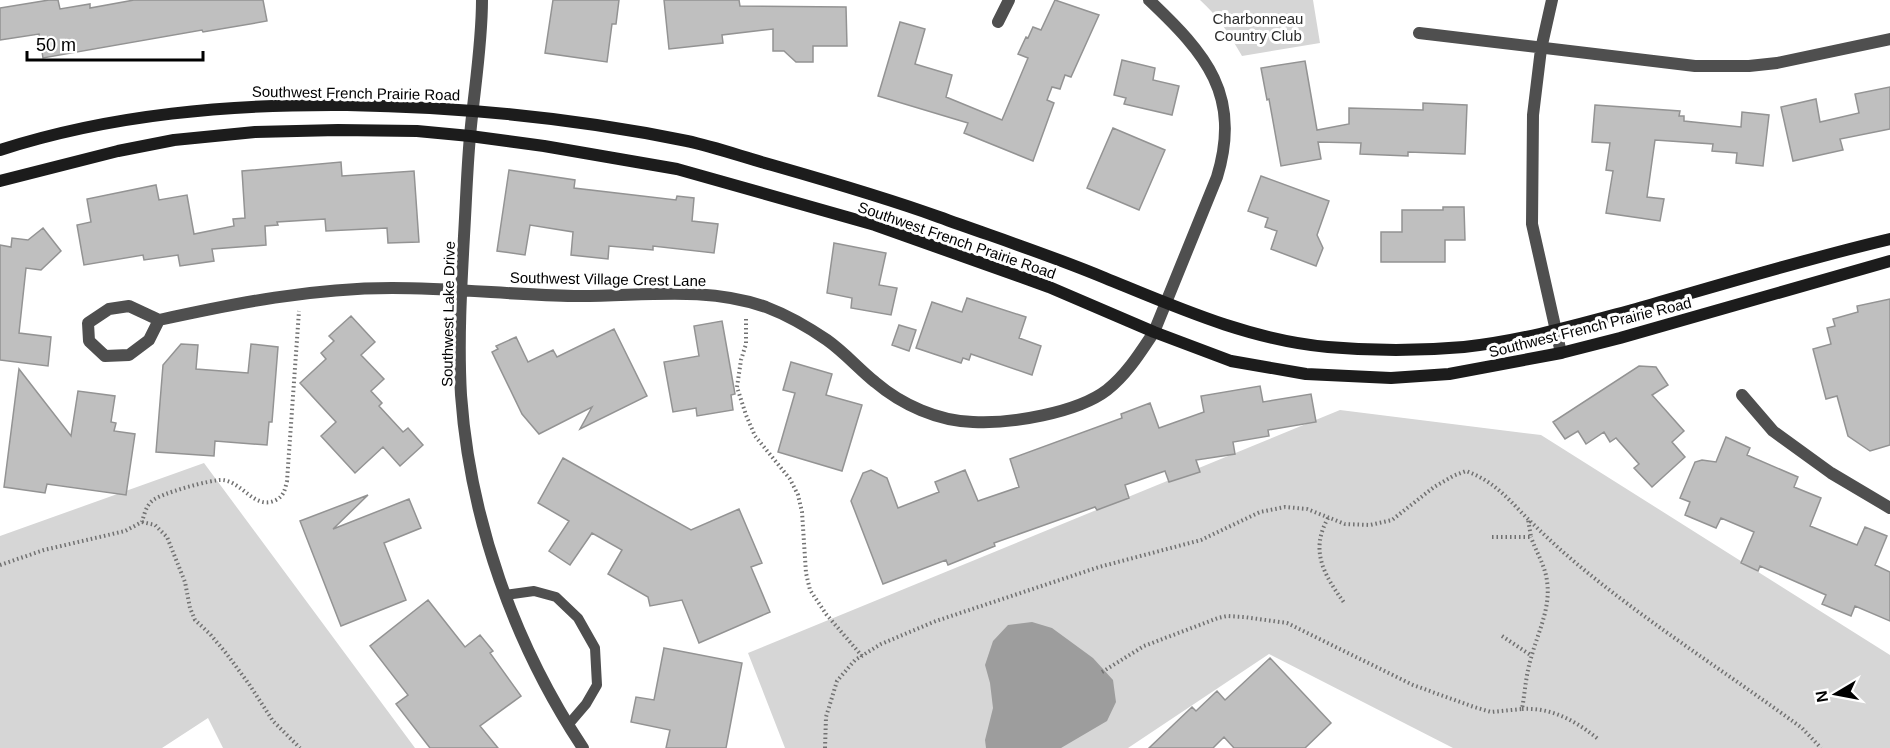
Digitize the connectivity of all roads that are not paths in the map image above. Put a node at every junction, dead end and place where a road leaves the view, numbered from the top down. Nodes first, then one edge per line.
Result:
1 (482, 0) edge
2 (1009, 0) edge
3 (1149, 0) edge
4 (1552, 0) edge
5 (998, 22) dead end
6 (1419, 33) dead end
7 (1890, 39) edge
8 (1541, 49) junction
9 (473, 110) junction
10 (470, 136) junction
11 (0, 150) edge
12 (0, 182) edge
13 (1890, 239) edge
14 (1890, 261) edge
15 (461, 289) junction
16 (1164, 304) junction
17 (159, 320) junction
18 (1555, 330) junction
19 (1154, 332) junction
20 (1561, 353) junction
21 (1742, 395) dead end
22 (1890, 508) edge
23 (505, 595) junction
24 (568, 725) junction
25 (583, 748) edge

1 - 9 street, Southwest Lake Drive
2 - 5 street
3 - 16 street, Southwest Village Crest Lane
4 - 8 street
6 - 8 street
7 - 8 street
8 - 18 street
9 - 10 street, Southwest Lake Drive
9 - 11 street, Southwest French Prairie Road
9 - 16 street, Southwest French Prairie Road
10 - 12 street, Southwest French Prairie Road
10 - 15 street, Southwest Lake Drive
10 - 19 street, Southwest French Prairie Road
13 - 18 street, Southwest French Prairie Road
14 - 20 street, Southwest French Prairie Road
15 - 17 street, Southwest Village Crest Lane
15 - 19 street, Southwest Village Crest Lane
15 - 23 street, Southwest Lake Drive
16 - 18 street, Southwest French Prairie Road
16 - 19 street, Southwest Village Crest Lane
17 - 17 street
18 - 20 street
19 - 20 street, Southwest French Prairie Road
21 - 22 street
23 - 24 street, Southwest Lake Drive
23 - 24 lane
24 - 25 street, Southwest Lake Drive

